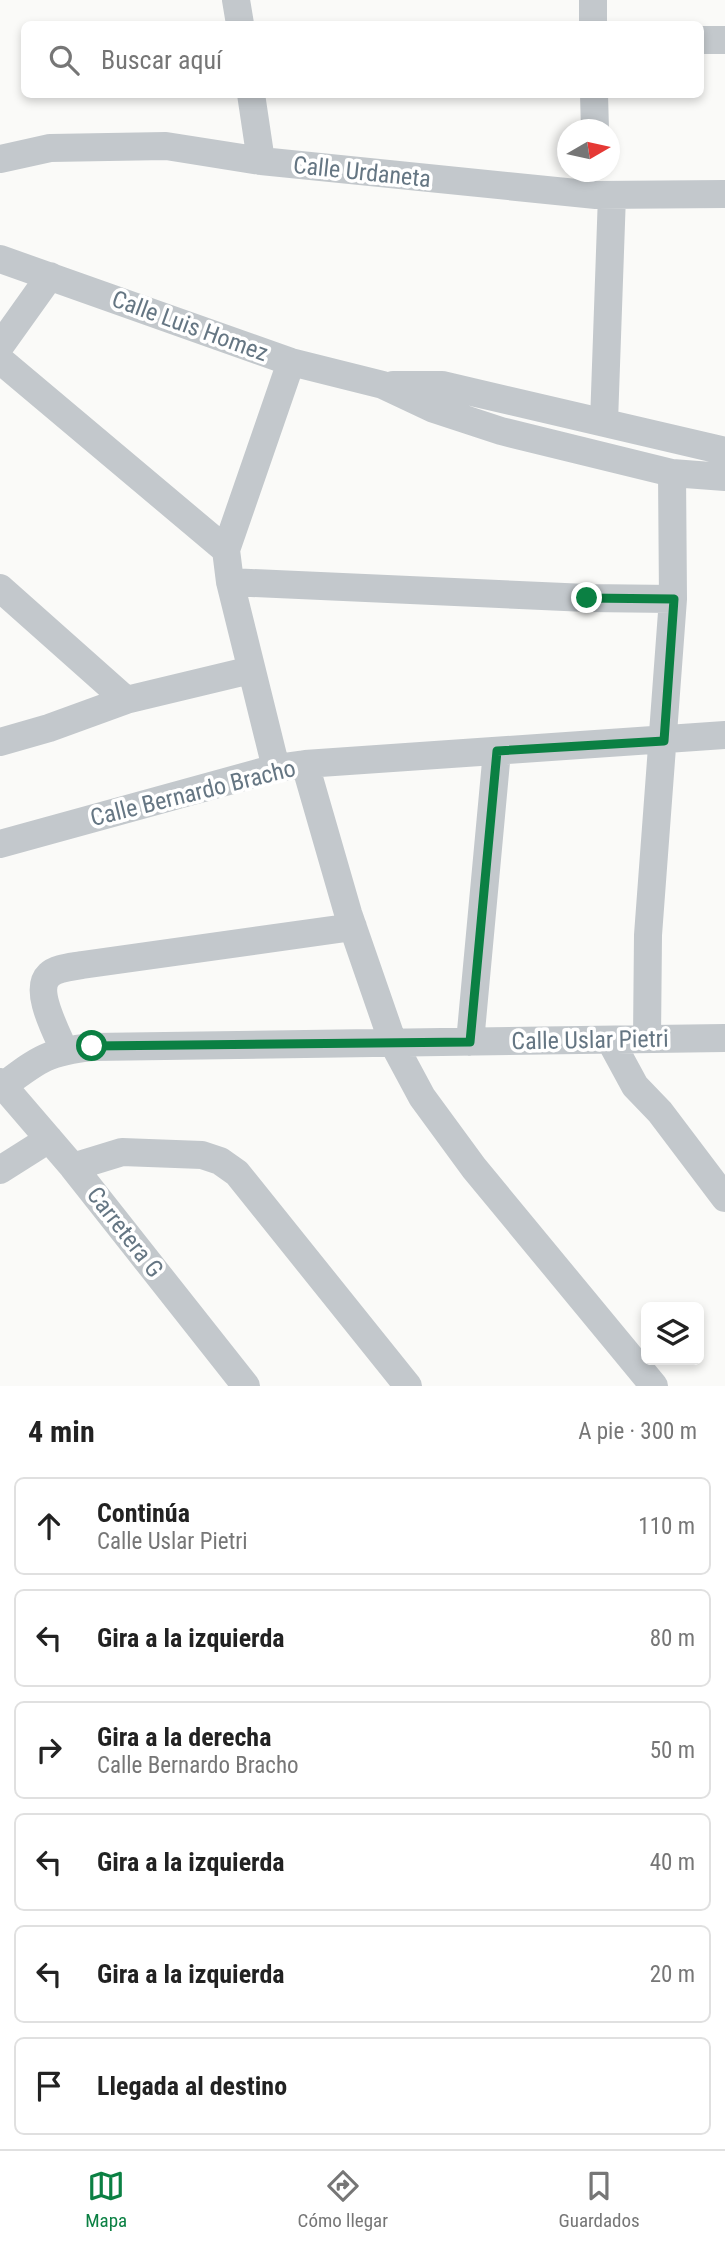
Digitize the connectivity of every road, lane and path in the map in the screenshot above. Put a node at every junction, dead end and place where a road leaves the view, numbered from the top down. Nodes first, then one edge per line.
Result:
1 (236, 0) edge
2 (593, 0) edge
3 (240, 21) edge
4 (593, 21) edge
5 (704, 40) edge
6 (725, 40) edge
7 (252, 98) edge
8 (594, 98) edge
9 (595, 119) edge
10 (0, 159) edge
11 (261, 161) junction
12 (601, 187) edge
13 (725, 194) edge
14 (0, 259) edge
15 (50, 276) junction
16 (0, 346) edge
17 (0, 360) edge
18 (291, 362) junction
19 (383, 385) junction
20 (604, 422) junction
21 (725, 451) edge
22 (672, 474) junction
23 (725, 477) edge
24 (226, 550) junction
25 (230, 582) junction
26 (0, 588) edge
27 (674, 599) junction
28 (251, 670) junction
29 (126, 700) junction
30 (725, 735) edge
31 (664, 741) junction
32 (0, 742) edge
33 (497, 751) junction
34 (305, 764) junction
35 (276, 768) junction
36 (0, 845) edge
37 (354, 928) junction
38 (725, 1038) edge
39 (647, 1039) junction
40 (610, 1040) junction
41 (470, 1042) junction
42 (393, 1043) junction
43 (64, 1050) junction
44 (2, 1084) edge
45 (49, 1139) junction
46 (74, 1167) junction
47 (0, 1170) edge
48 (725, 1198) edge
49 (246, 1386) edge
50 (408, 1386) edge
51 (654, 1386) edge

1 - 3 street
2 - 4 street
5 - 6 street
7 - 11 street
8 - 9 street
10 - 11 street, Calle Urdaneta
11 - 12 street, Calle Urdaneta
12 - 13 street, Calle Urdaneta
12 - 20 street
14 - 15 street, Calle Luis Homez
15 - 16 street
15 - 18 street, Calle Luis Homez
17 - 24 street
18 - 19 street, Calle Luis Homez
18 - 24 street
19 - 20 street, Calle Luis Homez
19 - 22 street, Calle Luis Homez
20 - 21 street, Calle Luis Homez
22 - 23 street, Calle Luis Homez
22 - 27 street
24 - 25 street
25 - 27 street
25 - 28 street
26 - 29 street
27 - 31 street
28 - 29 street
28 - 35 street
29 - 32 street
30 - 31 street, Calle Bernardo Bracho
31 - 33 street, Calle Bernardo Bracho
31 - 39 street
33 - 34 street, Calle Bernardo Bracho
33 - 41 street
34 - 35 street, Calle Bernardo Bracho
34 - 37 street
35 - 36 street, Calle Bernardo Bracho
37 - 42 street
37 - 43 street
38 - 39 street, Calle Uslar Pietri
39 - 40 street, Calle Uslar Pietri
40 - 41 street, Calle Uslar Pietri
40 - 48 street
41 - 42 street, Calle Uslar Pietri
42 - 43 street, Calle Uslar Pietri
42 - 51 street
43 - 44 street, Calle Uslar Pietri
44 - 45 street, Carretera G
45 - 46 street, Carretera G
45 - 47 street
46 - 49 street, Carretera G
46 - 50 street

